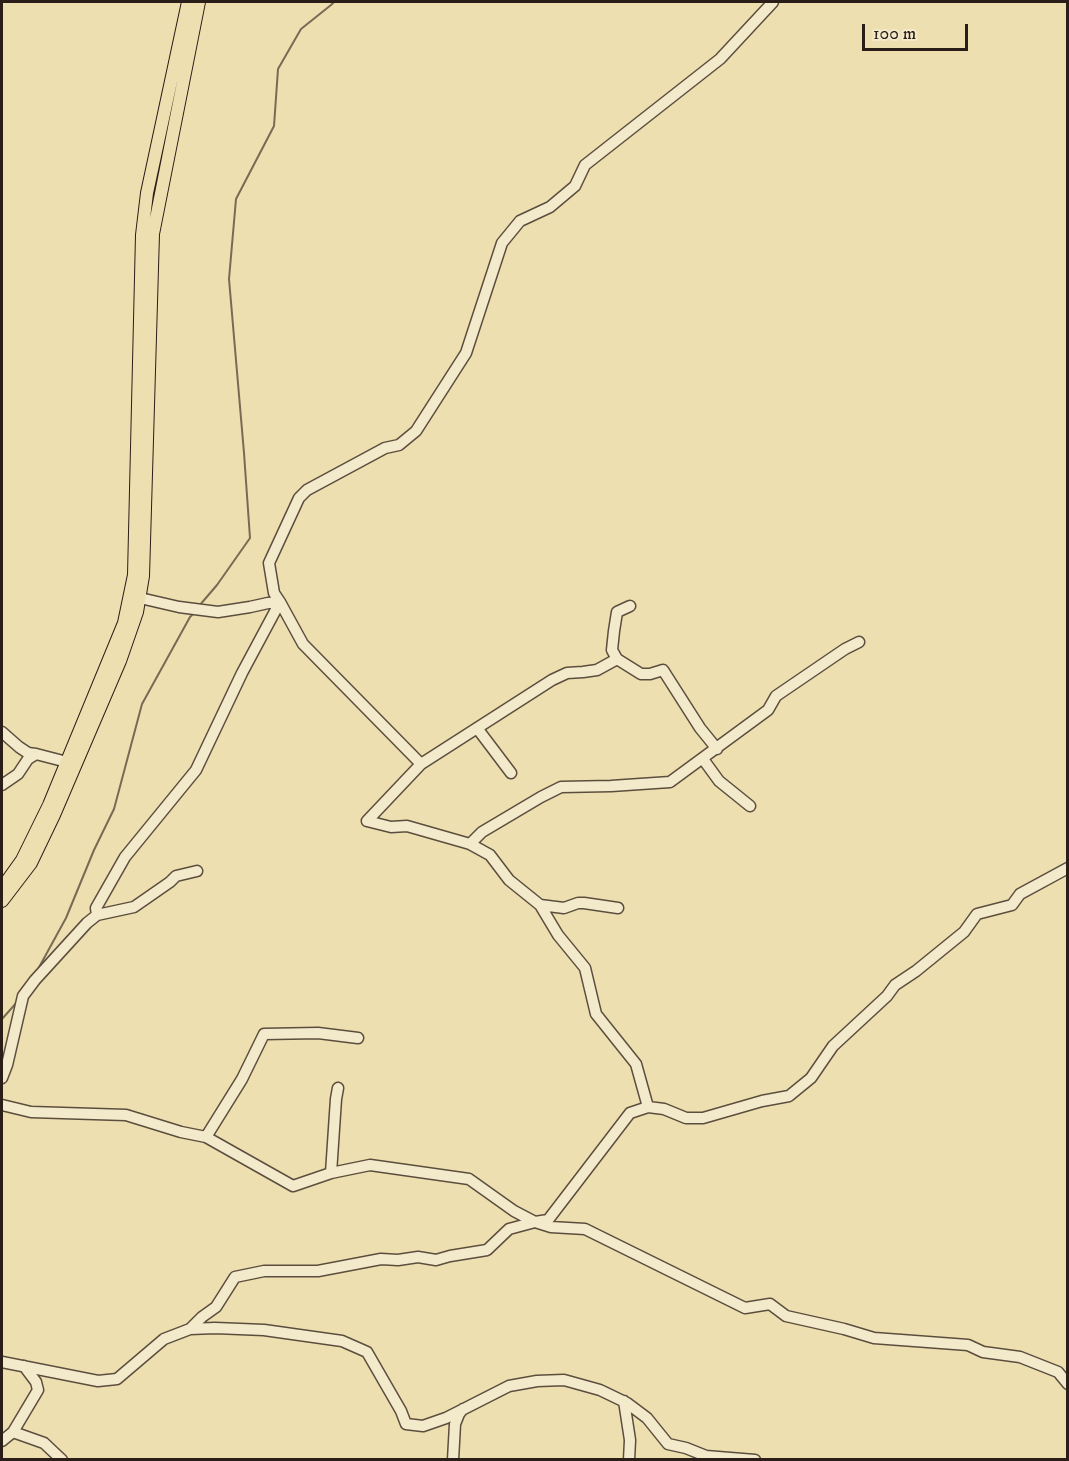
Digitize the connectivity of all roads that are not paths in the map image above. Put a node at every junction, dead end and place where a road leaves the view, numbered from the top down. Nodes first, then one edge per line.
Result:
1 (188, 2) edge
2 (199, 2) edge
3 (773, 2) edge
4 (140, 598) junction
5 (280, 602) junction
6 (630, 606) dead end
7 (859, 642) dead end
8 (617, 659) junction
9 (477, 728) junction
10 (2, 732) edge
11 (717, 749) junction
12 (36, 753) junction
13 (703, 759) junction
14 (67, 762) junction
15 (421, 764) junction
16 (511, 773) dead end
17 (2, 785) edge
18 (750, 806) dead end
19 (470, 844) junction
20 (1068, 868) edge
21 (197, 871) dead end
22 (2, 888) edge
23 (2, 901) edge
24 (540, 905) junction
25 (618, 908) dead end
26 (97, 915) junction
27 (358, 1038) dead end
28 (2, 1078) edge
29 (338, 1088) dead end
30 (2, 1105) edge
31 (648, 1107) junction
32 (206, 1137) junction
33 (331, 1173) junction
34 (535, 1222) junction
35 (190, 1329) junction
36 (2, 1362) edge
37 (24, 1366) junction
38 (1068, 1384) edge
39 (624, 1401) junction
40 (465, 1407) junction
41 (12, 1432) junction
42 (2, 1441) edge
43 (62, 1460) edge
44 (453, 1460) edge
45 (629, 1460) edge
46 (755, 1460) edge

1 - 14 main road
2 - 4 main road
3 - 5 street
4 - 5 street
4 - 23 main road
5 - 15 street
5 - 26 street
6 - 8 street
7 - 11 street
8 - 9 street
8 - 11 street
9 - 15 street
9 - 16 street
10 - 12 street
11 - 13 street
12 - 14 street
12 - 17 street
13 - 18 street
13 - 19 street
14 - 22 main road
15 - 19 street
19 - 24 street
20 - 31 street
21 - 26 street
24 - 25 street
24 - 31 street
26 - 28 street
27 - 32 street
29 - 33 street
30 - 32 street
31 - 34 street
32 - 33 street
33 - 34 street
34 - 35 street
34 - 38 street
35 - 37 street
35 - 40 street
36 - 37 street
37 - 41 street
39 - 40 street
39 - 45 street
39 - 46 street
40 - 44 street
41 - 42 street
41 - 43 street

